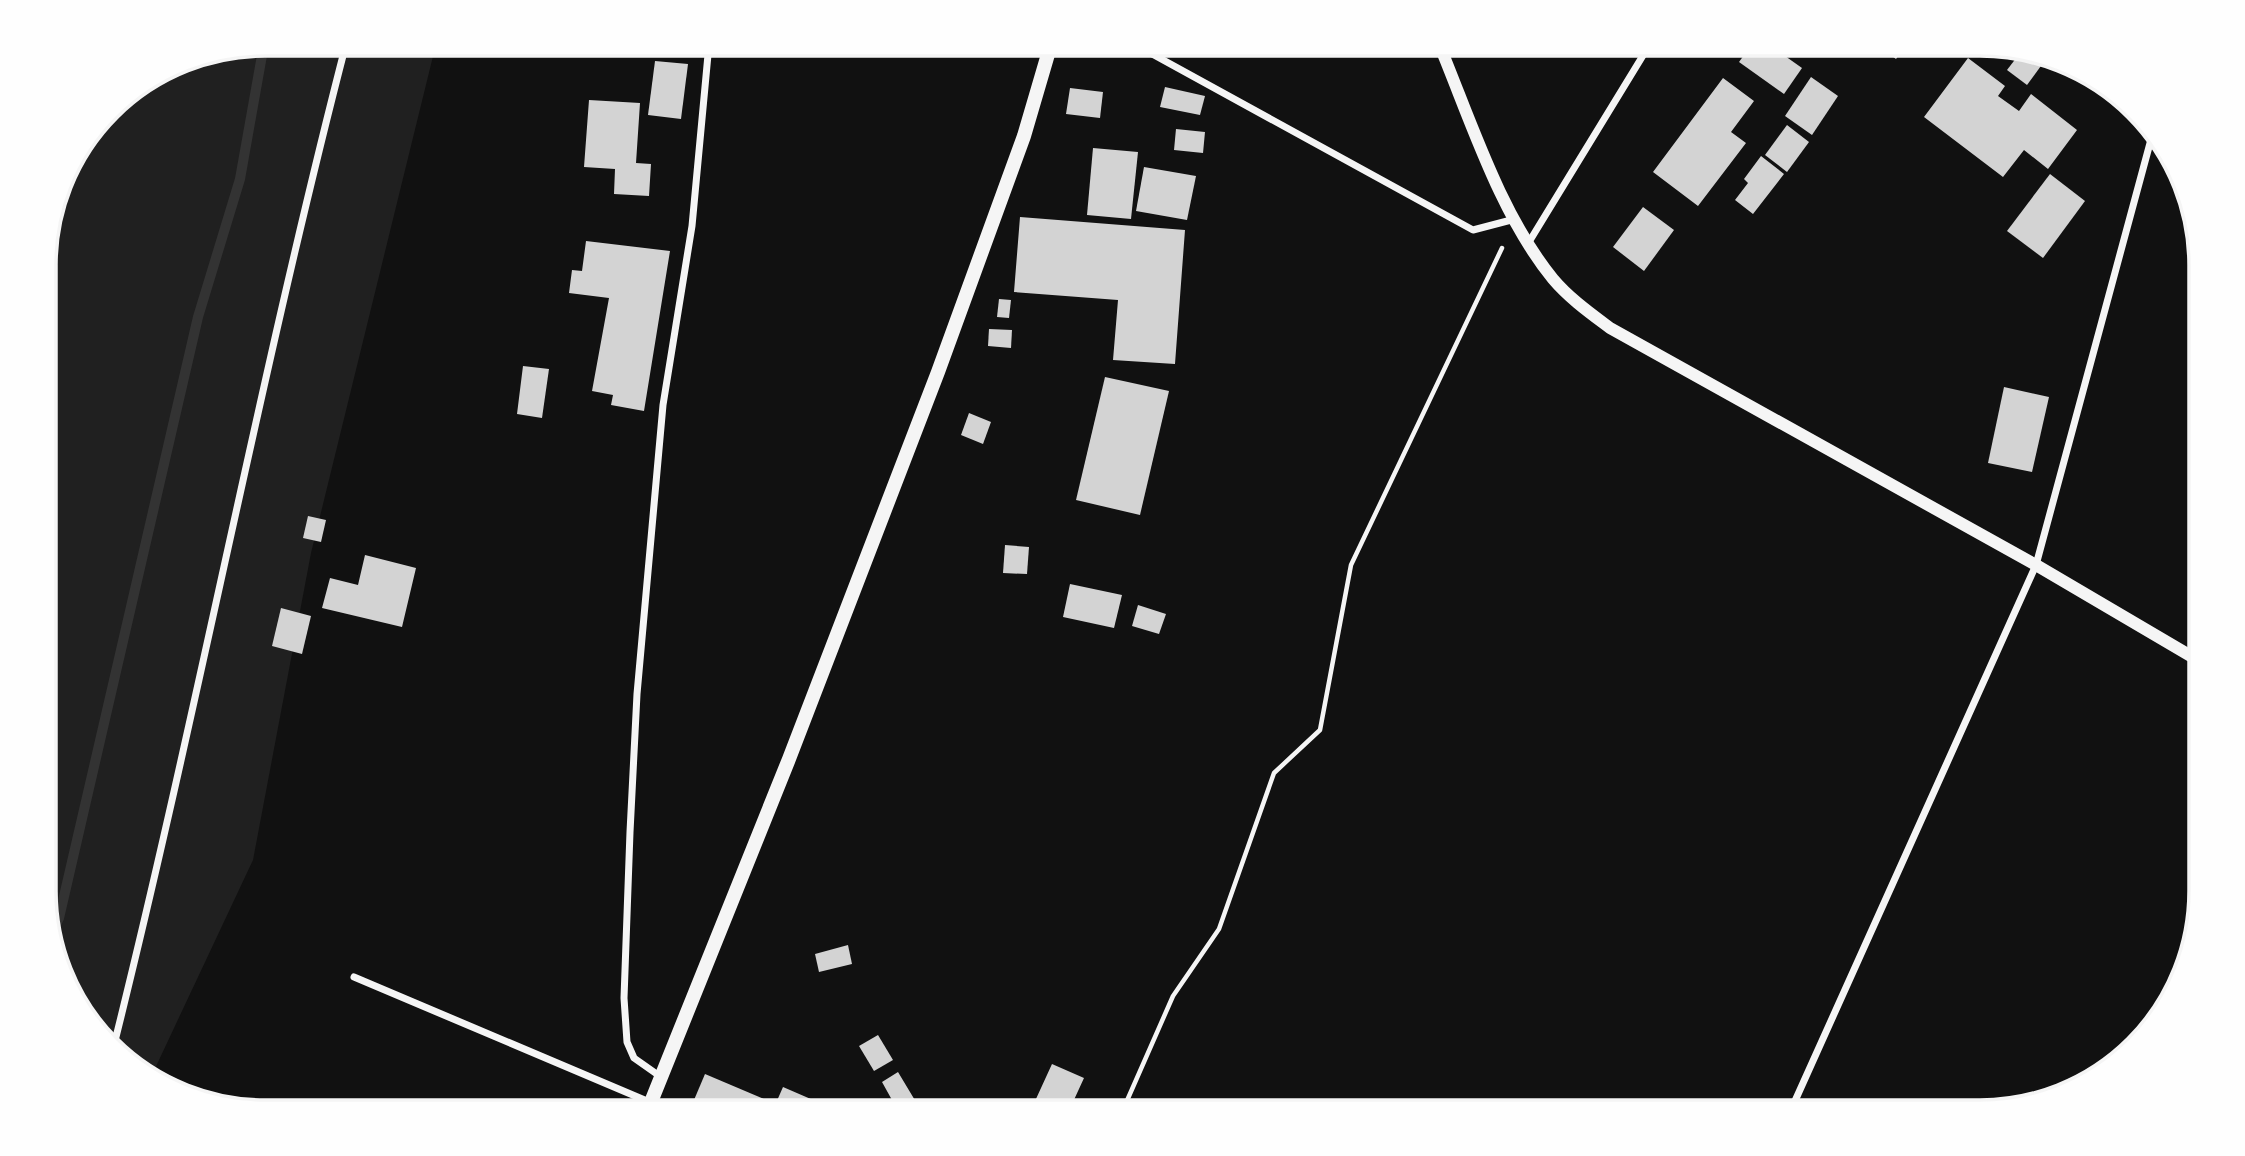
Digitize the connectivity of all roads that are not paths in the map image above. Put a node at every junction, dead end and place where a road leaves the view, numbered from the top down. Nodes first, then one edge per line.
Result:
1 (343, 56) edge
2 (708, 56) edge
3 (1047, 56) edge
4 (1156, 56) edge
5 (1444, 56) edge
6 (1643, 56) edge
7 (2150, 144) edge
8 (1515, 219) junction
9 (1529, 242) junction
10 (2036, 565) junction
11 (2189, 655) edge
12 (354, 976) dead end
13 (116, 1038) edge
14 (661, 1077) junction
15 (633, 1100) edge
16 (652, 1100) edge
17 (1795, 1100) edge

1 - 13 street
2 - 14 street
3 - 14 main road
4 - 8 street
5 - 8 street
6 - 9 street
7 - 10 street
8 - 9 street
9 - 10 street
10 - 11 street
10 - 17 street
12 - 15 street
14 - 16 main road

